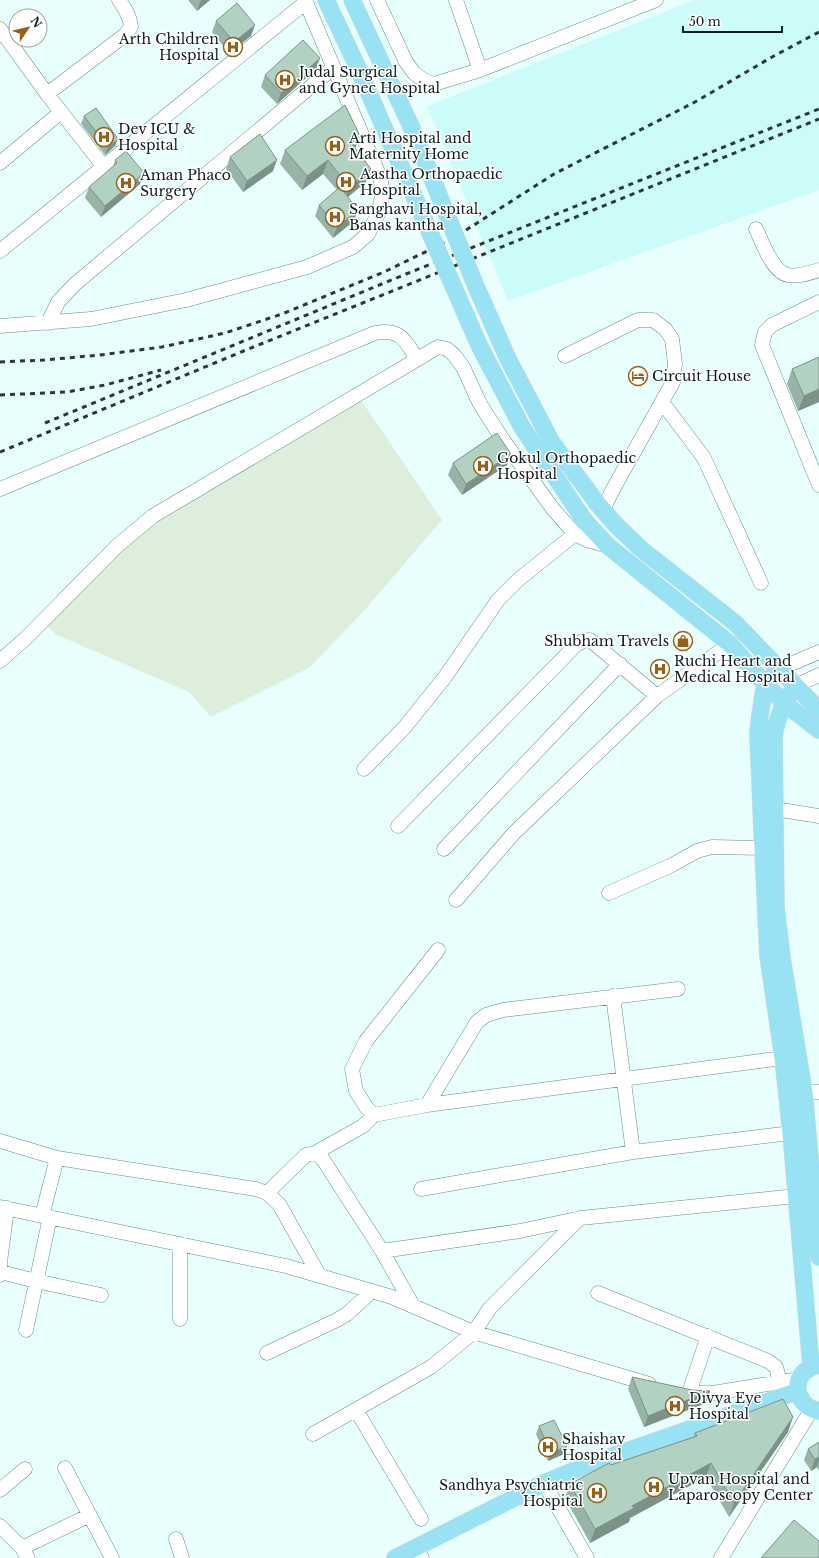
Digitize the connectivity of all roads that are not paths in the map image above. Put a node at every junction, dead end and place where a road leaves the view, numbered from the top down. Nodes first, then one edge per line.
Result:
1 (118, 0) edge
2 (326, 0) edge
3 (352, 0) edge
4 (376, 0) edge
5 (456, 0) edge
6 (656, 0) edge
7 (305, 1) edge
8 (0, 29) edge
9 (333, 68) junction
10 (480, 70) junction
11 (47, 94) junction
12 (61, 112) junction
13 (0, 163) edge
14 (104, 167) junction
15 (756, 229) dead end
16 (0, 251) edge
17 (819, 270) edge
18 (819, 302) edge
19 (48, 323) junction
20 (0, 326) edge
21 (565, 356) dead end
22 (417, 359) junction
23 (662, 402) junction
24 (819, 485) edge
25 (0, 489) edge
26 (600, 506) junction
27 (580, 527) junction
28 (761, 582) dead end
29 (730, 644) junction
30 (819, 652) edge
31 (0, 661) edge
32 (620, 664) junction
33 (779, 669) junction
34 (819, 675) edge
35 (765, 684) junction
36 (795, 686) junction
37 (657, 696) junction
38 (784, 703) junction
39 (819, 710) edge
40 (819, 730) edge
41 (364, 769) dead end
42 (775, 808) junction
43 (819, 816) edge
44 (398, 826) dead end
45 (762, 848) junction
46 (444, 849) dead end
47 (609, 893) dead end
48 (456, 900) dead end
49 (438, 950) dead end
50 (678, 989) dead end
51 (613, 996) junction
52 (783, 1058) junction
53 (624, 1079) junction
54 (811, 1092) edge
55 (428, 1106) junction
56 (374, 1114) junction
57 (791, 1133) junction
58 (0, 1141) edge
59 (633, 1152) junction
60 (315, 1153) junction
61 (57, 1158) junction
62 (420, 1189) dead end
63 (268, 1193) junction
64 (796, 1196) junction
65 (4, 1208) edge
66 (46, 1216) junction
67 (581, 1218) junction
68 (180, 1244) junction
69 (382, 1250) junction
70 (819, 1257) edge
71 (0, 1274) edge
72 (319, 1275) junction
73 (36, 1281) junction
74 (372, 1291) junction
75 (598, 1294) dead end
76 (101, 1295) dead end
77 (413, 1306) junction
78 (180, 1319) dead end
79 (26, 1330) dead end
80 (473, 1332) junction
81 (708, 1336) junction
82 (267, 1353) dead end
83 (807, 1375) edge
84 (780, 1382) junction
85 (676, 1390) junction
86 (356, 1410) junction
87 (816, 1410) edge
88 (313, 1434) dead end
89 (65, 1468) dead end
90 (25, 1469) dead end
91 (544, 1483) junction
92 (0, 1490) edge
93 (90, 1515) junction
94 (421, 1519) dead end
95 (0, 1526) edge
96 (176, 1539) dead end
97 (419, 1552) edge
98 (25, 1553) edge
99 (112, 1558) edge
100 (182, 1558) edge
101 (395, 1558) edge
102 (587, 1558) edge
103 (721, 1558) edge

1 - 11 street
2 - 27 main road, bridge
3 - 26 main road, bridge
4 - 10 street
5 - 10 street
6 - 10 street
7 - 9 street
7 - 14 street
8 - 11 street
9 - 19 street
9 - 19 street
11 - 12 street
12 - 13 street
12 - 14 street
14 - 16 street
15 - 17 street
18 - 24 street
19 - 20 street
21 - 23 street
22 - 25 street
22 - 27 street
22 - 31 street
23 - 26 street
23 - 28 street
26 - 33 main road
27 - 29 main road
27 - 41 street
29 - 35 main road
29 - 37 street
30 - 33 street
32 - 37 street
32 - 44 street
32 - 46 street
33 - 35 main road
33 - 36 main road
34 - 36 street
35 - 38 main road
35 - 45 main road
36 - 38 main road
36 - 39 main road
37 - 48 street
38 - 40 main road
38 - 42 main road
42 - 43 street
42 - 54 main road
45 - 47 street
45 - 52 main road
49 - 56 street
50 - 51 street
51 - 53 street
51 - 55 street
52 - 53 street
52 - 57 main road
53 - 55 street
53 - 59 street
54 - 70 main road
55 - 56 street
56 - 60 street
57 - 59 street
57 - 64 main road
58 - 61 street
59 - 62 street
60 - 63 street
60 - 69 street
61 - 63 street
61 - 66 street
63 - 72 street
64 - 67 street
64 - 83 main road
65 - 66 street
65 - 71 street
66 - 68 street
66 - 73 street
67 - 69 street
67 - 80 street
68 - 72 street
68 - 78 street
69 - 77 street
71 - 73 street
72 - 74 street
73 - 76 street
73 - 79 street
74 - 77 street
74 - 82 street
75 - 81 street
77 - 80 street
80 - 85 street
80 - 86 street
81 - 84 street
81 - 85 street
83 - 84 street
83 - 87 main road
83 - 91 main road
84 - 85 street
86 - 88 street
86 - 94 street
87 - 103 street
89 - 93 street
90 - 92 street
91 - 97 main road
91 - 102 street
93 - 98 street
93 - 99 street
95 - 98 street
96 - 100 street
97 - 101 main road

